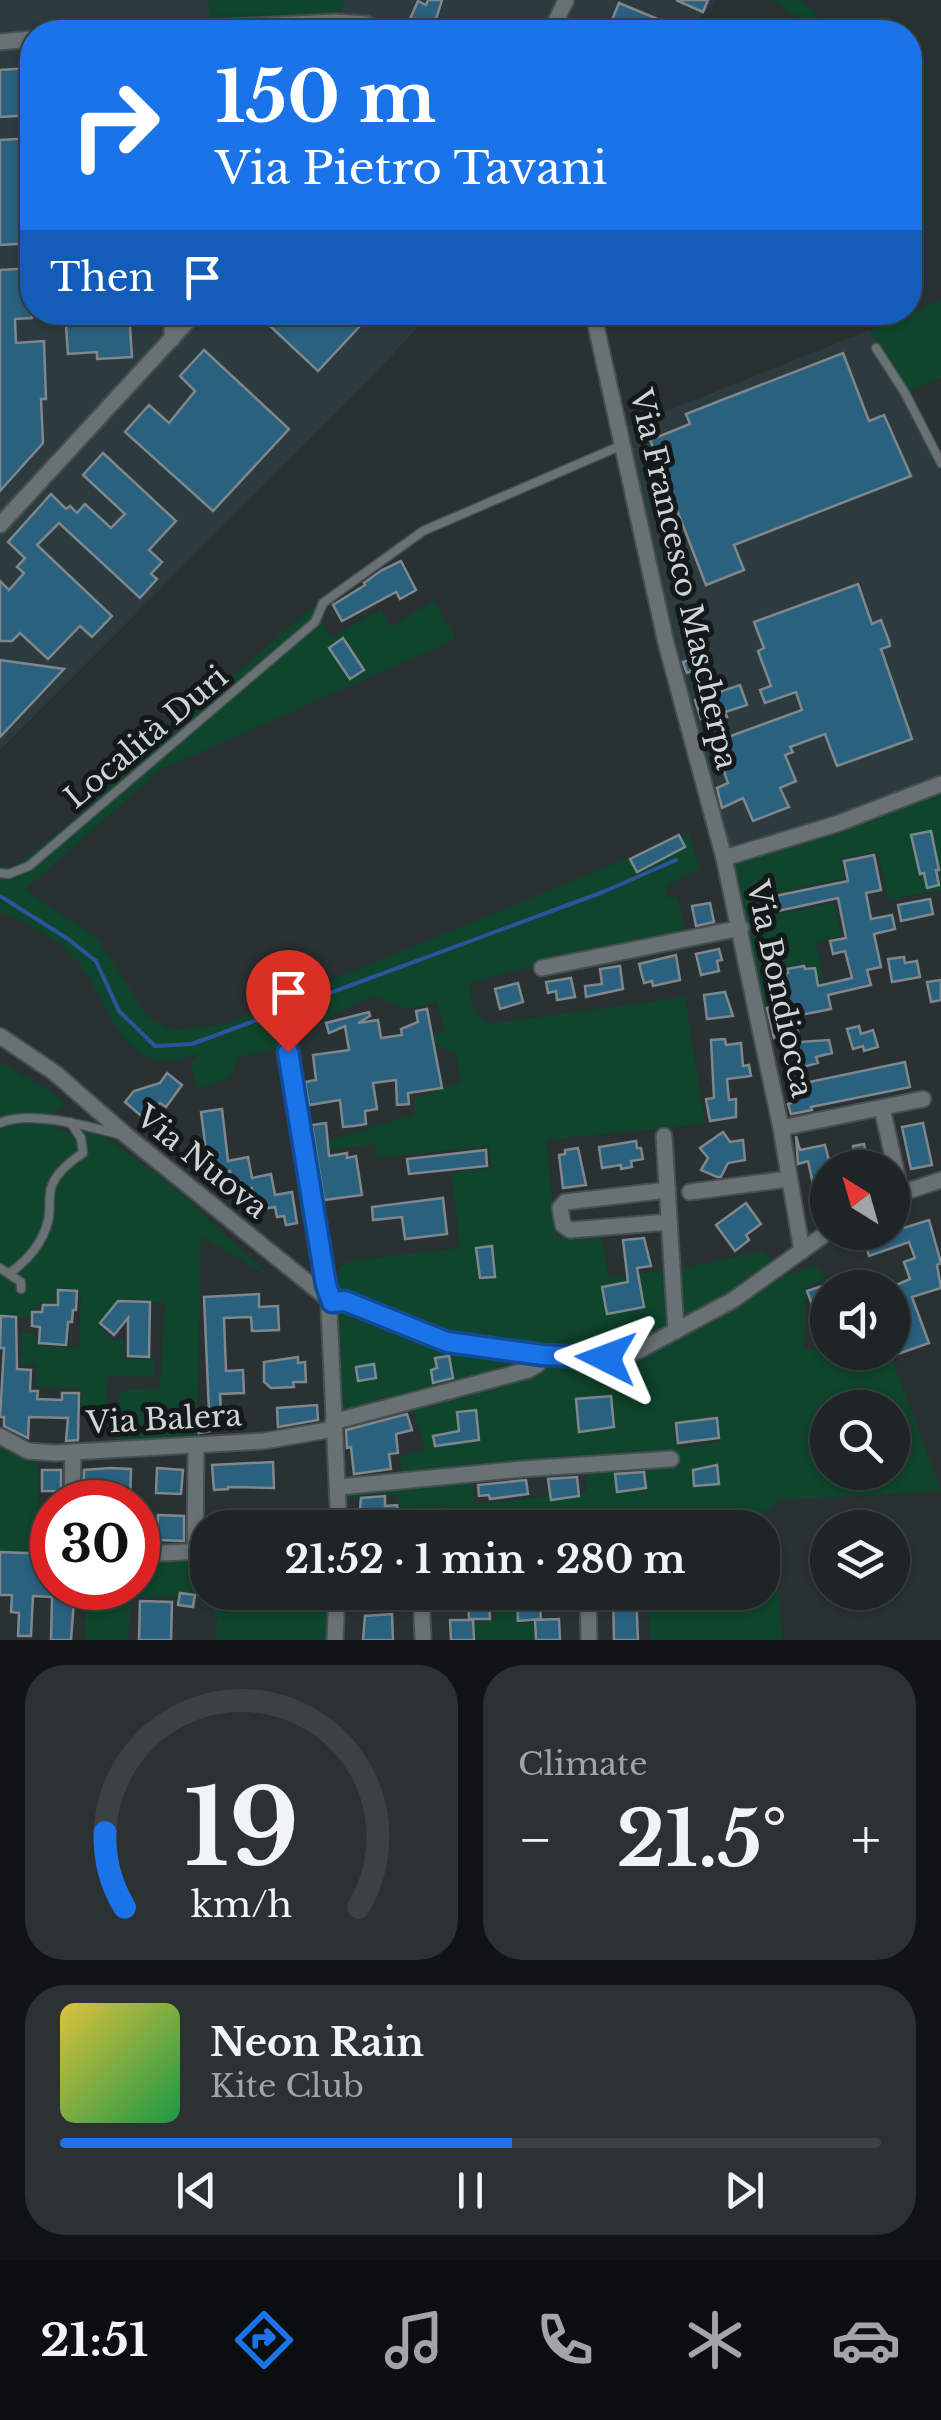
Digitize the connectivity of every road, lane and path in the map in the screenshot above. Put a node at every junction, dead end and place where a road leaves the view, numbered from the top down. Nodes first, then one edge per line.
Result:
1 (172, 325) edge
2 (184, 325) edge
3 (596, 325) edge
4 (172, 338) junction
5 (876, 348) dead end
6 (622, 445) junction
7 (941, 463) edge
8 (0, 524) edge
9 (941, 784) edge
10 (724, 858) junction
11 (0, 873) edge
12 (740, 928) junction
13 (542, 968) dead end
14 (0, 1036) edge
15 (288, 1052) dead end
16 (924, 1098) dead end
17 (882, 1108) junction
18 (70, 1122) junction
19 (0, 1123) edge
20 (781, 1128) junction
21 (127, 1136) junction
22 (664, 1136) dead end
23 (889, 1150) edge
24 (788, 1179) junction
25 (941, 1180) edge
26 (668, 1190) junction
27 (910, 1191) edge
28 (690, 1192) dead end
29 (669, 1222) junction
30 (810, 1245) edge
31 (802, 1251) junction
32 (0, 1268) edge
33 (11, 1272) junction
34 (21, 1289) dead end
35 (332, 1302) junction
36 (676, 1332) junction
37 (542, 1355) junction
38 (333, 1426) junction
39 (0, 1436) edge
40 (196, 1445) junction
41 (73, 1452) junction
42 (670, 1459) dead end
43 (72, 1480) edge
44 (338, 1486) junction
45 (199, 1510) edge
46 (339, 1510) edge
47 (190, 1552) edge
48 (160, 1553) edge
49 (337, 1610) edge
50 (422, 1610) edge
51 (589, 1610) edge
52 (335, 1640) edge
53 (423, 1640) edge
54 (590, 1640) edge

1 - 4 street
2 - 4 street
3 - 6 street, Via Francesco Mascherpa
4 - 8 street
5 - 7 lane
6 - 10 street, Via Francesco Mascherpa
6 - 11 lane, Località Duri
9 - 10 street, Via Bondiocca
10 - 12 street, Via Bondiocca
12 - 13 street
12 - 20 street, Via Bondiocca
14 - 21 street, Via Nuova
15 - 35 street
16 - 17 street
17 - 20 street
17 - 23 street
18 - 19 lane
18 - 21 lane
18 - 33 lane
20 - 24 street, Via Bondiocca
21 - 35 street, Via Nuova
22 - 26 street
24 - 28 street
24 - 31 street, Via Bondiocca
25 - 27 street
26 - 29 street
26 - 29 street
29 - 36 street
30 - 31 street
31 - 36 street
32 - 33 lane
33 - 34 lane
35 - 37 street
35 - 38 street
36 - 37 street
37 - 38 street, Via Balera
38 - 40 street, Via Balera
38 - 44 street
39 - 41 street, Via Balera
40 - 41 street, Via Balera
40 - 45 street
41 - 43 street
42 - 44 street
44 - 46 street
47 - 48 street
49 - 52 street
50 - 53 street
51 - 54 street

